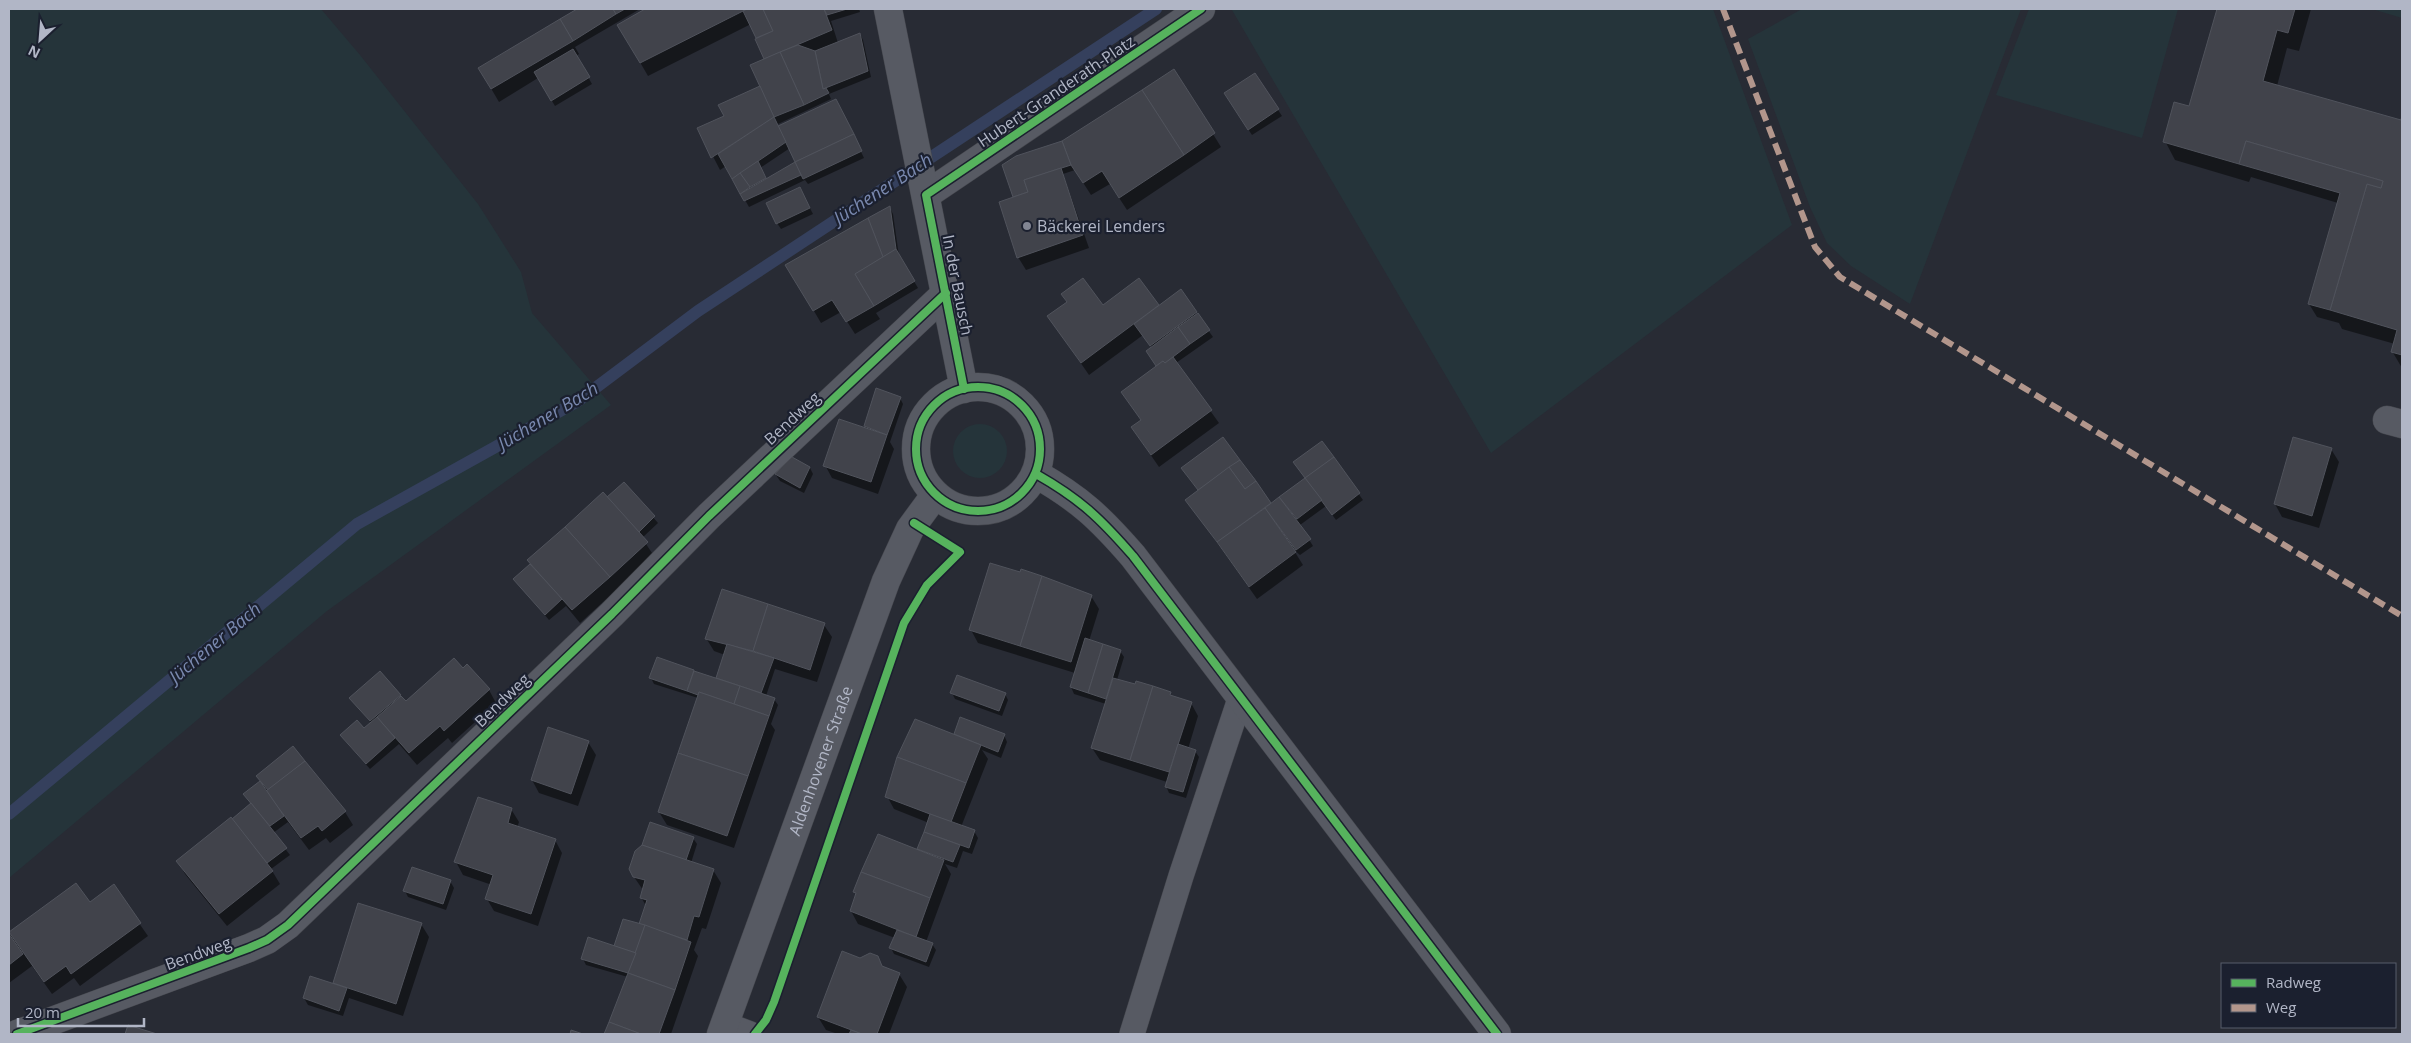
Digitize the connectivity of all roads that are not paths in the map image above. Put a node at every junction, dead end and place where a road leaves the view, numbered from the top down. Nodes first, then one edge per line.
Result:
1 (888, 9) edge
2 (1199, 9) edge
3 (925, 191) junction
4 (946, 293) junction
5 (964, 389) junction
6 (1036, 474) junction
7 (935, 495) junction
8 (1240, 699) junction
9 (723, 1029) edge
10 (17, 1034) edge
11 (750, 1034) edge
12 (1132, 1034) edge
13 (1497, 1034) edge

1 - 3 street, In der Bausch
2 - 3 street, Hubert-Granderath-Platz
3 - 4 street, In der Bausch
4 - 5 street, In der Bausch
4 - 10 street, Bendweg
5 - 6 street
5 - 7 street
6 - 7 street
6 - 8 street
7 - 9 street, Aldenhovener Straße
8 - 12 lane
8 - 13 street
9 - 11 lane

